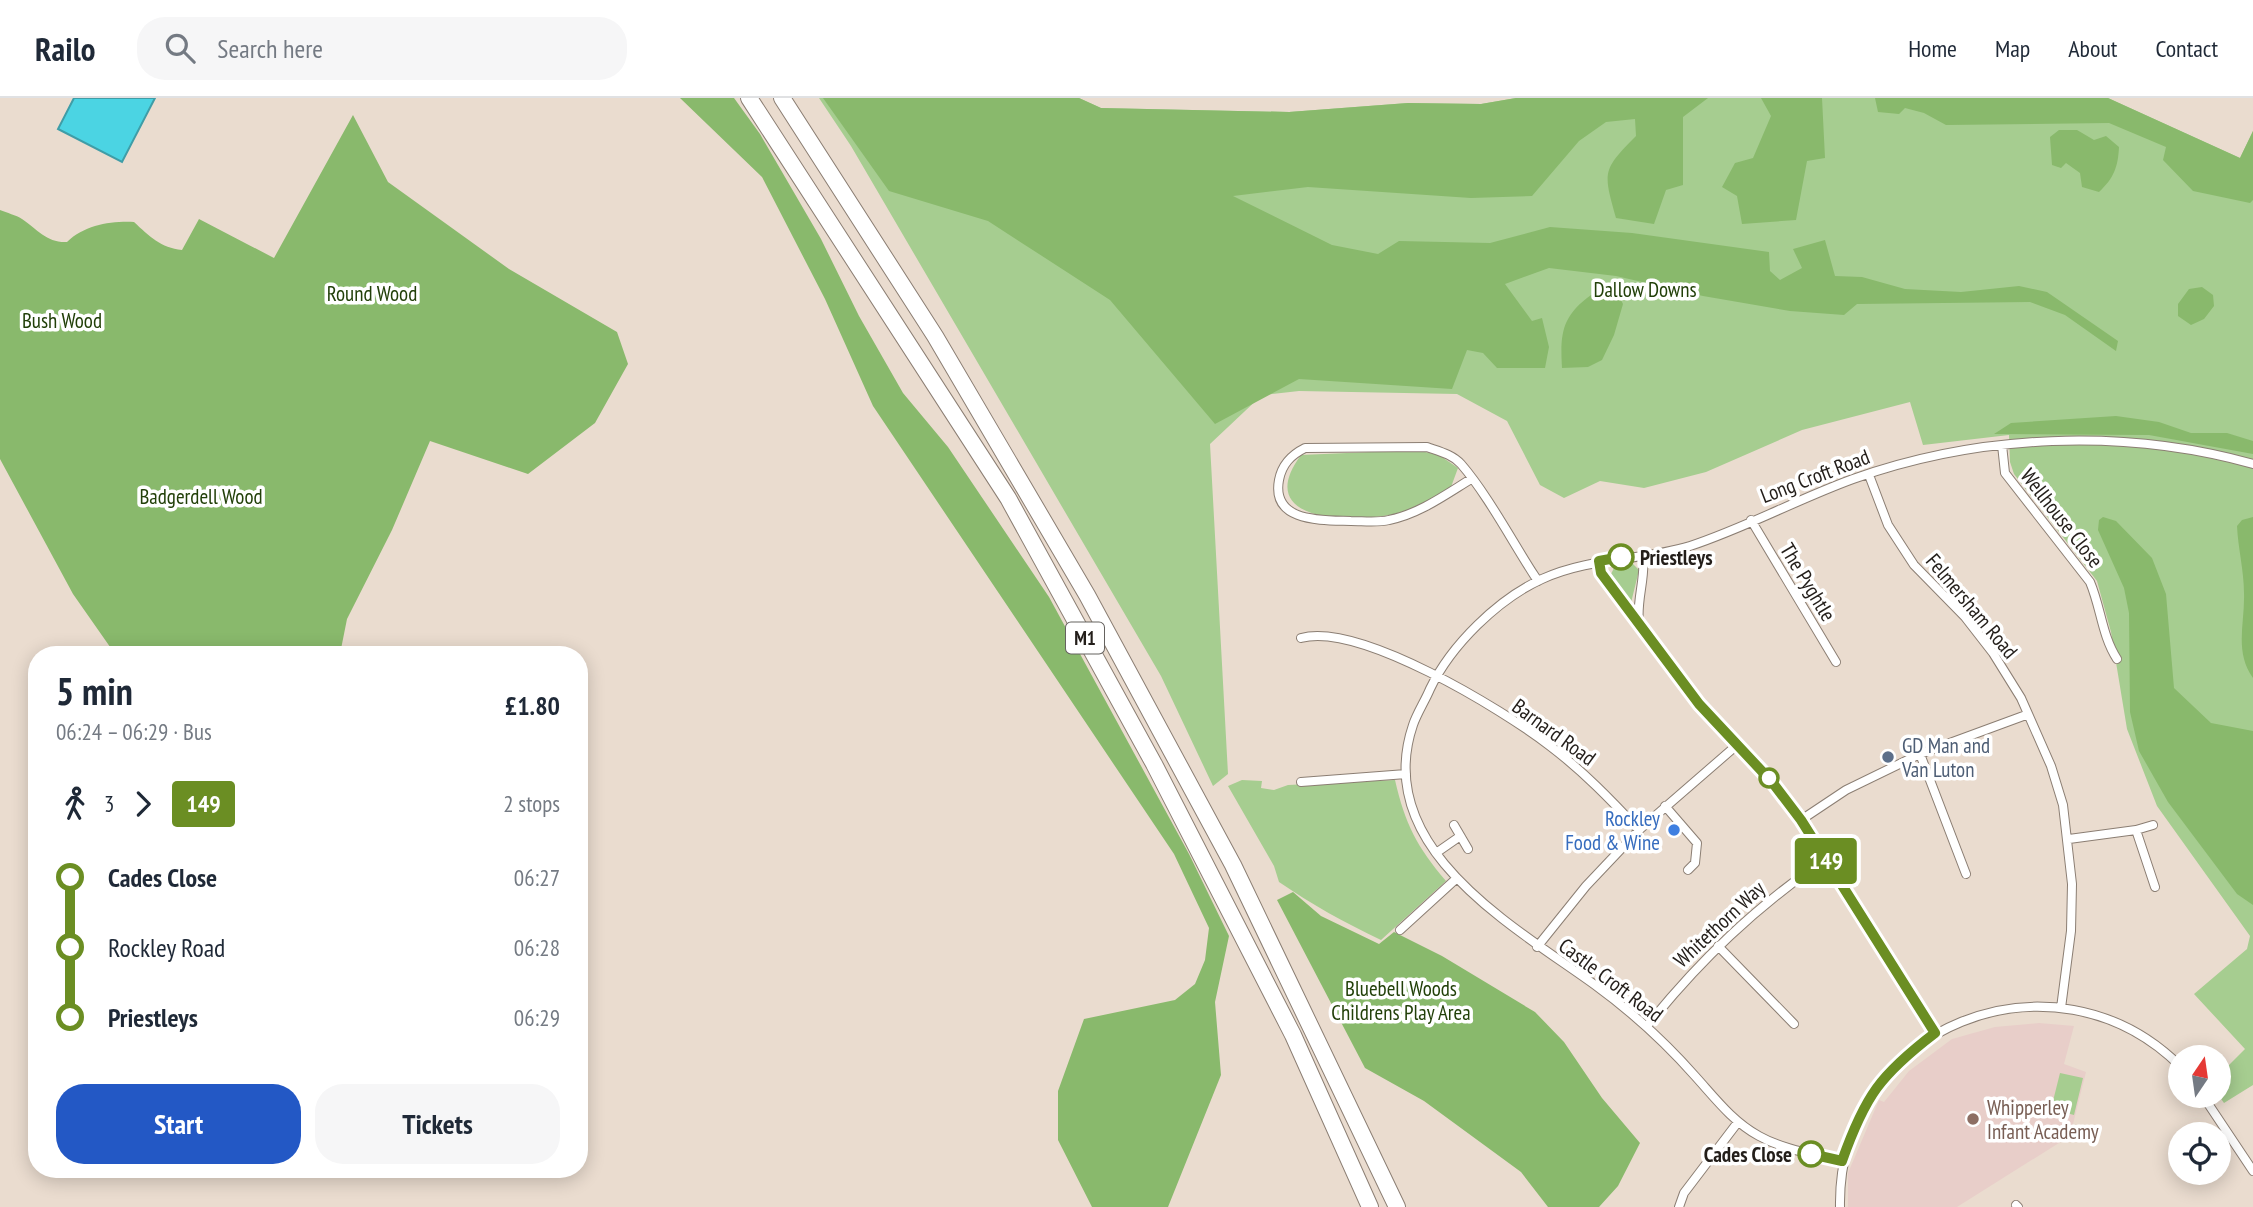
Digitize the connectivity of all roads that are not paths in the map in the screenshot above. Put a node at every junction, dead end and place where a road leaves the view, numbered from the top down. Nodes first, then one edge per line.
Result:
1 (748, 98) edge
2 (782, 98) edge
3 (2002, 445) junction
4 (2253, 464) edge
5 (1869, 475) junction
6 (1471, 479) junction
7 (1751, 520) junction
8 (1643, 554) junction
9 (1599, 561) junction
10 (1538, 581) junction
11 (1640, 626) junction
12 (1301, 638) dead end
13 (2115, 656) dead end
14 (1836, 662) dead end
15 (1436, 677) junction
16 (2026, 715) junction
17 (1737, 745) junction
18 (1920, 754) junction
19 (1406, 774) junction
20 (1301, 782) dead end
21 (1665, 806) junction
22 (1801, 820) junction
23 (1454, 825) dead end
24 (2154, 825) dead end
25 (1639, 830) junction
26 (2136, 830) junction
27 (1459, 837) junction
28 (2068, 839) junction
29 (1468, 849) dead end
30 (1436, 853) junction
31 (1825, 859) junction
32 (1688, 870) dead end
33 (1966, 874) dead end
34 (1457, 878) junction
35 (2155, 887) dead end
36 (1400, 930) dead end
37 (1718, 946) junction
38 (1537, 947) junction
39 (2061, 1008) junction
40 (1794, 1024) dead end
41 (1647, 1026) junction
42 (1935, 1033) junction
43 (2168, 1056) edge
44 (2211, 1108) edge
45 (1738, 1122) junction
46 (1842, 1161) junction
47 (2253, 1171) edge
48 (1370, 1207) edge
49 (1396, 1207) edge
50 (1679, 1207) edge
51 (1840, 1207) edge

1 - 48 highway, M1
2 - 49 highway, M1
3 - 4 street, Long Croft Road
3 - 5 street, Long Croft Road
3 - 13 street, Wellhouse Close
5 - 7 street, Long Croft Road
5 - 16 street, Felmersham Road
6 - 6 street
6 - 10 street
7 - 8 street, Long Croft Road
7 - 14 street, The Pyghtle
8 - 9 street, Long Croft Road
8 - 11 street
9 - 10 street, Long Croft Road
9 - 11 street
10 - 15 street, Long Croft Road
11 - 17 street
12 - 15 street, Barnard Road
15 - 19 street, Castle Croft Road
15 - 25 street, Barnard Road
16 - 18 street
16 - 28 street, Felmersham Road
17 - 21 street
17 - 22 street
18 - 22 street
18 - 33 street
19 - 20 street
19 - 30 street, Castle Croft Road
21 - 25 street
21 - 32 street
22 - 31 street
23 - 27 street
24 - 26 street
25 - 38 street
26 - 28 street
26 - 35 street
27 - 29 street
27 - 30 street
28 - 39 street, Felmersham Road
30 - 34 street, Castle Croft Road
31 - 37 street, Whitethorn Way
31 - 42 street
34 - 36 street
34 - 38 street, Castle Croft Road
37 - 40 street
37 - 41 street, Whitethorn Way
38 - 41 street, Castle Croft Road
39 - 42 street
39 - 43 street
41 - 45 street, Castle Croft Road
42 - 46 street
44 - 47 street
45 - 46 street, Castle Croft Road
45 - 50 street
46 - 51 street

